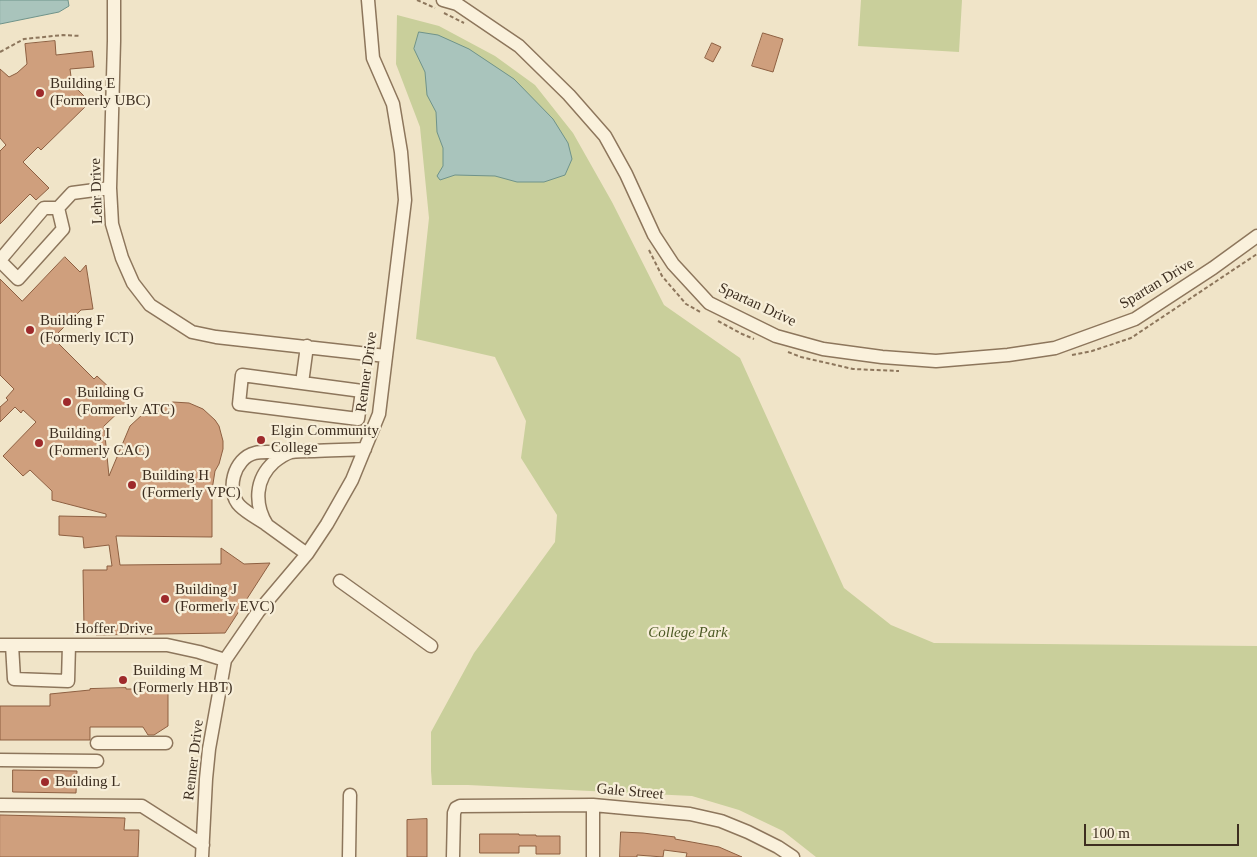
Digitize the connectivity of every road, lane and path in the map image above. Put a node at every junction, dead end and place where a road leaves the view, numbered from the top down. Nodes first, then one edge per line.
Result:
1 (114, 0) edge
2 (368, 0) edge
3 (417, 0) edge
4 (441, 7) edge
5 (469, 27) dead end
6 (81, 36) dead end
7 (0, 52) edge
8 (110, 188) junction
9 (58, 208) junction
10 (1257, 236) edge
11 (646, 245) dead end
12 (1257, 254) edge
13 (0, 261) edge
14 (702, 313) dead end
15 (718, 321) dead end
16 (759, 341) dead end
17 (307, 346) junction
18 (784, 351) dead end
19 (386, 356) junction
20 (1064, 356) dead end
21 (898, 371) dead end
22 (302, 383) junction
23 (365, 449) junction
24 (291, 452) junction
25 (267, 525) junction
26 (307, 554) junction
27 (340, 580) dead end
28 (6, 645) edge
29 (69, 645) junction
30 (431, 646) dead end
31 (225, 660) junction
32 (97, 743) dead end
33 (166, 743) dead end
34 (0, 760) edge
35 (97, 761) dead end
36 (350, 795) dead end
37 (0, 805) edge
38 (593, 805) junction
39 (202, 851) edge
40 (349, 857) edge
41 (453, 857) edge
42 (594, 857) edge
43 (793, 857) edge

1 - 8 street, Lehr Drive
2 - 19 street, Renner Drive
3 - 4 path
4 - 5 path
4 - 10 street, Spartan Drive
6 - 7 path
8 - 9 street
8 - 17 street, Lehr Drive
9 - 13 street
9 - 13 street
11 - 14 path
12 - 20 path
15 - 16 path
17 - 19 street, Lehr Drive
17 - 22 street
18 - 21 path
19 - 23 street, Renner Drive
22 - 22 street
23 - 24 street
23 - 26 street, Renner Drive
24 - 25 street
24 - 25 street
25 - 26 street
26 - 31 street, Renner Drive
27 - 30 street
28 - 29 street, Hoffer Drive
28 - 29 street
29 - 31 street, Hoffer Drive
31 - 39 street, Renner Drive
32 - 33 street
34 - 35 street
36 - 40 street
37 - 39 street
38 - 41 street, Gale Street
38 - 42 street
38 - 43 street, Gale Street

